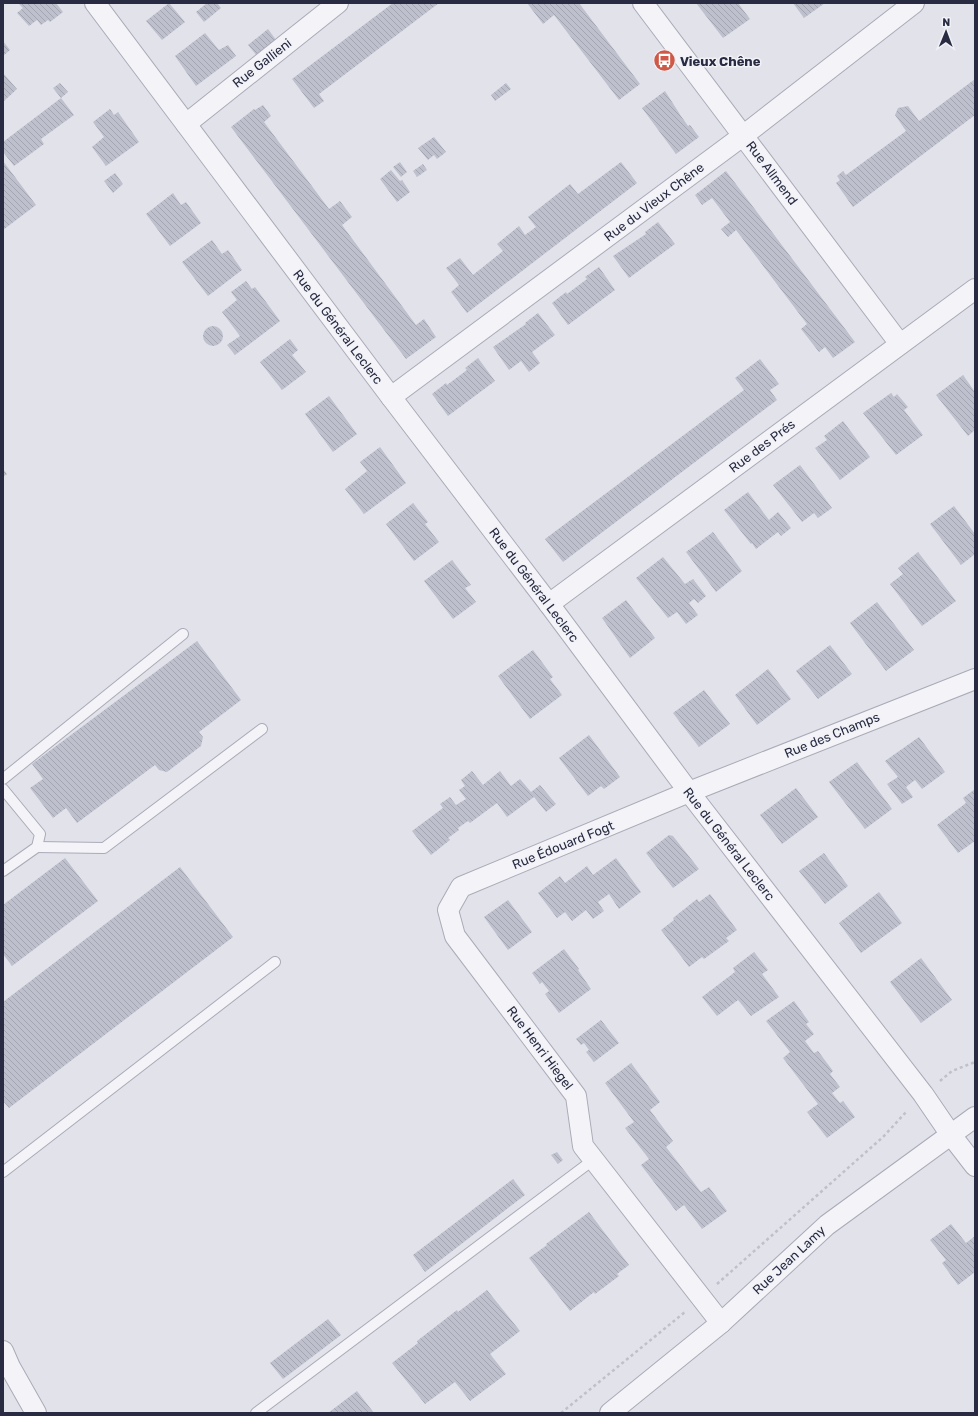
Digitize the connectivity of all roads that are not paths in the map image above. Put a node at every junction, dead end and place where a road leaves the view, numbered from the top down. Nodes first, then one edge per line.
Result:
1 (95, 3) edge
2 (338, 3) edge
3 (644, 3) edge
4 (914, 3) edge
5 (186, 124) junction
6 (744, 135) junction
7 (975, 289) edge
8 (900, 344) junction
9 (391, 397) junction
10 (549, 604) junction
11 (183, 634) dead end
12 (975, 679) edge
13 (262, 729) dead end
14 (3, 779) edge
15 (3, 789) edge
16 (689, 792) junction
17 (36, 847) junction
18 (3, 871) edge
19 (448, 910) joint
20 (275, 962) dead end
21 (975, 1117) edge
22 (951, 1135) junction
23 (593, 1160) junction
24 (975, 1166) edge
25 (3, 1172) edge
26 (721, 1322) junction
27 (3, 1351) edge
28 (36, 1413) edge
29 (256, 1413) edge
30 (610, 1413) edge

1 - 5 street, Rue du Général Leclerc
2 - 5 street, Rue Gallieni
3 - 6 street, Rue Allmend
4 - 6 street, Rue du Vieux Chêne
5 - 9 street, Rue du Général Leclerc
6 - 8 street, Rue Allmend
6 - 9 street, Rue du Vieux Chêne
7 - 8 street, Rue des Prés
8 - 10 street, Rue des Prés
9 - 10 street, Rue du Général Leclerc
10 - 16 street, Rue du Général Leclerc
11 - 14 lane
12 - 16 street, Rue des Champs
13 - 17 lane
15 - 17 lane
16 - 19 street, Rue Édouard Fogt
16 - 22 street, Rue du Général Leclerc
17 - 18 lane
19 - 23 street, Rue Henri Hiegel
20 - 25 lane
21 - 22 street, Rue Jean Lamy
22 - 24 street, Rue du Général Leclerc
22 - 26 street, Rue Jean Lamy
23 - 26 street, Rue Henri Hiegel
23 - 29 lane
26 - 30 street, Rue Jean Lamy
27 - 28 street

